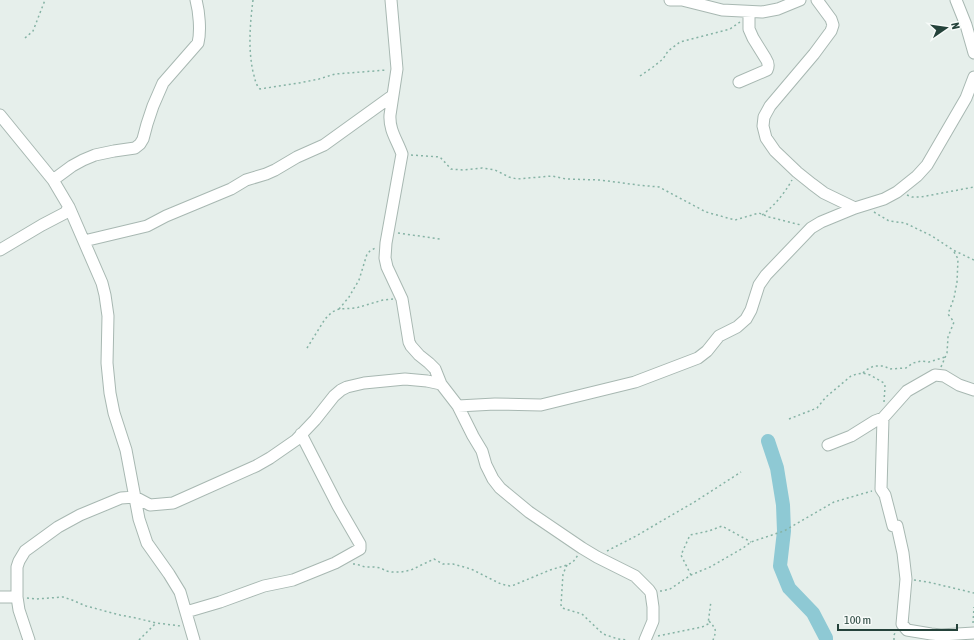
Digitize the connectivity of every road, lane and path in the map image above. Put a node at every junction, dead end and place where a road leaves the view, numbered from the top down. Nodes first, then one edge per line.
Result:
1 (45, 0) edge
2 (196, 0) edge
3 (254, 0) edge
4 (391, 0) edge
5 (670, 0) edge
6 (800, 0) edge
7 (817, 0) edge
8 (956, 0) edge
9 (749, 15) junction
10 (26, 38) dead end
11 (974, 53) edge
12 (396, 69) junction
13 (640, 76) dead end
14 (974, 78) edge
15 (739, 82) dead end
16 (392, 96) junction
17 (0, 115) edge
18 (402, 154) junction
19 (797, 172) junction
20 (52, 180) junction
21 (974, 187) edge
22 (897, 192) junction
23 (69, 207) junction
24 (855, 208) junction
25 (874, 212) dead end
26 (762, 215) junction
27 (811, 228) junction
28 (387, 237) junction
29 (440, 239) dead end
30 (84, 241) junction
31 (0, 250) edge
32 (953, 250) junction
33 (974, 260) edge
34 (402, 299) junction
35 (339, 309) junction
36 (307, 348) dead end
37 (945, 357) junction
38 (863, 373) junction
39 (935, 375) junction
40 (441, 384) junction
41 (974, 390) edge
42 (458, 406) junction
43 (883, 418) junction
44 (789, 419) dead end
45 (301, 434) junction
46 (828, 445) dead end
47 (741, 472) dead end
48 (881, 489) junction
49 (134, 497) junction
50 (751, 542) junction
51 (579, 546) junction
52 (597, 557) junction
53 (335, 563) junction
54 (567, 565) junction
55 (691, 576) junction
56 (906, 579) junction
57 (649, 590) junction
58 (974, 593) edge
59 (0, 596) edge
60 (17, 597) junction
61 (711, 601) dead end
62 (974, 607) edge
63 (186, 612) junction
64 (709, 620) junction
65 (156, 623) junction
66 (191, 627) junction
67 (973, 632) edge
68 (646, 639) edge
69 (29, 640) edge
70 (139, 640) edge
71 (194, 640) edge
72 (628, 640) edge
73 (713, 640) edge

1 - 10 path
2 - 20 street
3 - 12 path
4 - 12 street
5 - 9 street
6 - 9 street
7 - 19 street
8 - 11 street
9 - 13 path
9 - 15 street
12 - 16 street
14 - 22 street
16 - 18 street
16 - 30 street
17 - 20 street
18 - 26 path
18 - 28 street
19 - 24 street
19 - 26 path
20 - 23 street
21 - 22 path
22 - 24 street
23 - 30 street
23 - 31 street
24 - 27 street
25 - 32 path
26 - 27 path
27 - 42 street
28 - 29 path
28 - 34 street
28 - 35 path
30 - 49 street
32 - 33 path
32 - 37 path
34 - 35 path
34 - 40 street
35 - 36 path
37 - 38 path
37 - 39 path
38 - 43 path
38 - 44 path
39 - 41 street
39 - 43 street
40 - 42 street
40 - 45 street
42 - 51 street
43 - 46 street
43 - 48 street
45 - 49 street
45 - 53 street
47 - 52 path
48 - 50 path
48 - 56 street
49 - 60 street
49 - 63 street
50 - 55 path
50 - 55 path
51 - 52 street
51 - 54 path
52 - 57 street
53 - 54 path
53 - 63 street
54 - 72 path
55 - 57 path
56 - 58 path
56 - 67 street
57 - 68 street
59 - 60 street
60 - 65 path
60 - 69 street
61 - 64 path
62 - 67 path
63 - 66 street
64 - 68 path
64 - 73 path
65 - 66 path
65 - 70 path
66 - 71 street

